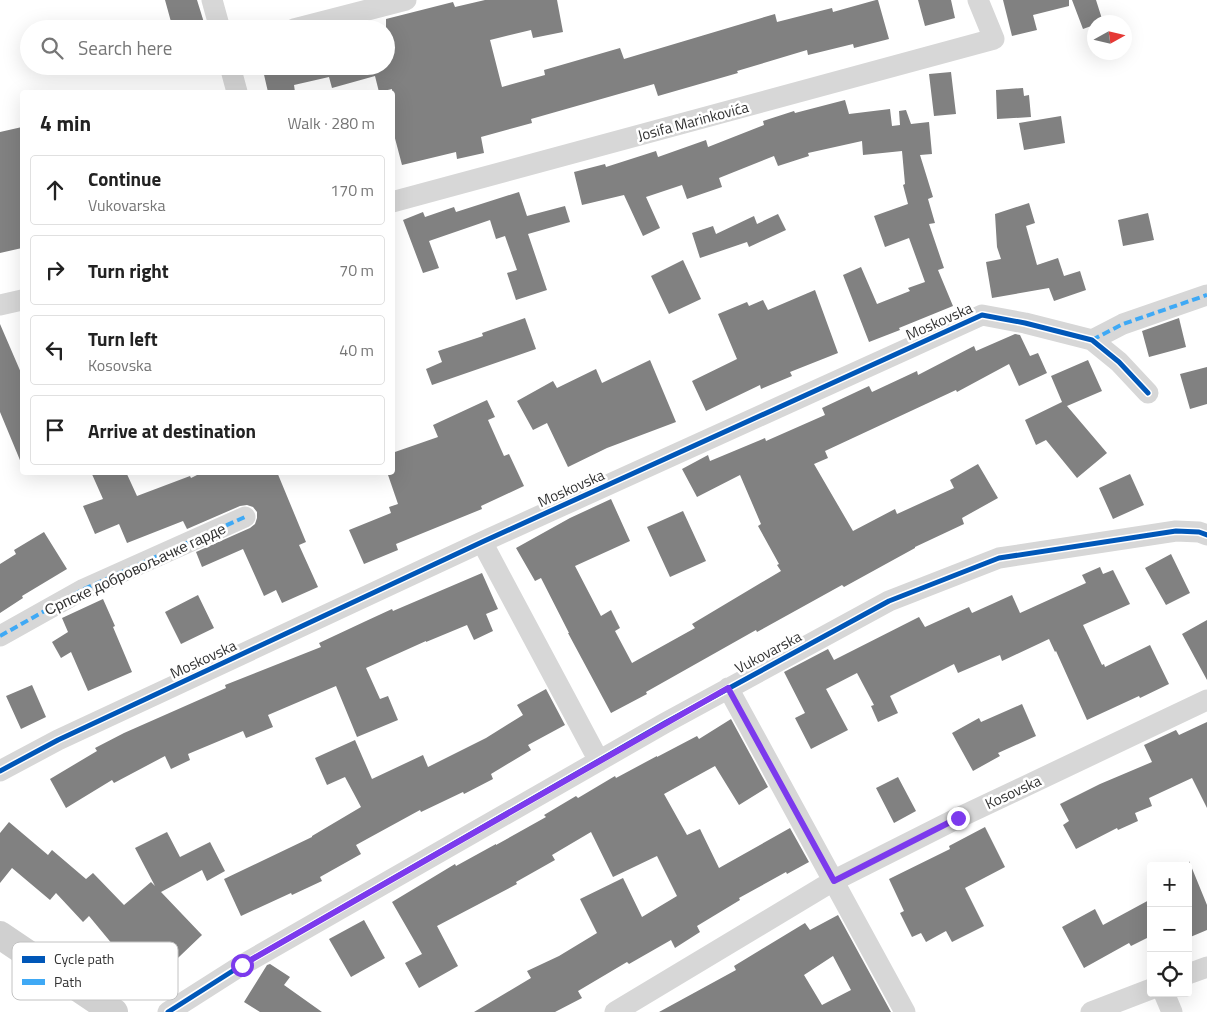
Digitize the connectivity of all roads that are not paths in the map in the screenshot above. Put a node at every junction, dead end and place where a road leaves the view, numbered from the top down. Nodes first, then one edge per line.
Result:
1 (212, 0) edge
2 (406, 0) edge
3 (978, 0) edge
4 (218, 20) edge
5 (329, 20) edge
6 (232, 75) edge
7 (236, 90) edge
8 (395, 201) edge
9 (1207, 295) edge
10 (20, 300) edge
11 (0, 305) edge
12 (1092, 340) junction
13 (1148, 393) dead end
14 (245, 518) dead end
15 (1207, 535) edge
16 (482, 542) junction
17 (0, 636) edge
18 (728, 688) junction
19 (1207, 700) edge
20 (599, 761) junction
21 (0, 771) edge
22 (834, 881) junction
23 (0, 935) edge
24 (12, 943) edge
25 (1207, 966) edge
26 (1192, 972) edge
27 (1147, 991) edge
28 (1166, 997) edge
29 (96, 1000) edge
30 (114, 1012) edge
31 (168, 1012) edge
32 (615, 1012) edge
33 (905, 1012) edge
34 (1091, 1012) edge
35 (1172, 1012) edge

1 - 4 street
2 - 5 street
3 - 8 street, Josifa Marinkovića
6 - 7 street
9 - 12 street
10 - 11 street
12 - 13 street, Moskovska
12 - 16 street, Moskovska
14 - 17 street, Српске добровољачке гарде
15 - 18 street, Vukovarska
16 - 20 street
16 - 21 street, Moskovska
18 - 20 street, Vukovarska
18 - 22 street
19 - 22 street, Kosovska
20 - 31 street, Vukovarska
22 - 32 street, Kosovska
22 - 33 street
23 - 24 main road
25 - 26 street
27 - 34 street
28 - 35 street
29 - 30 main road

